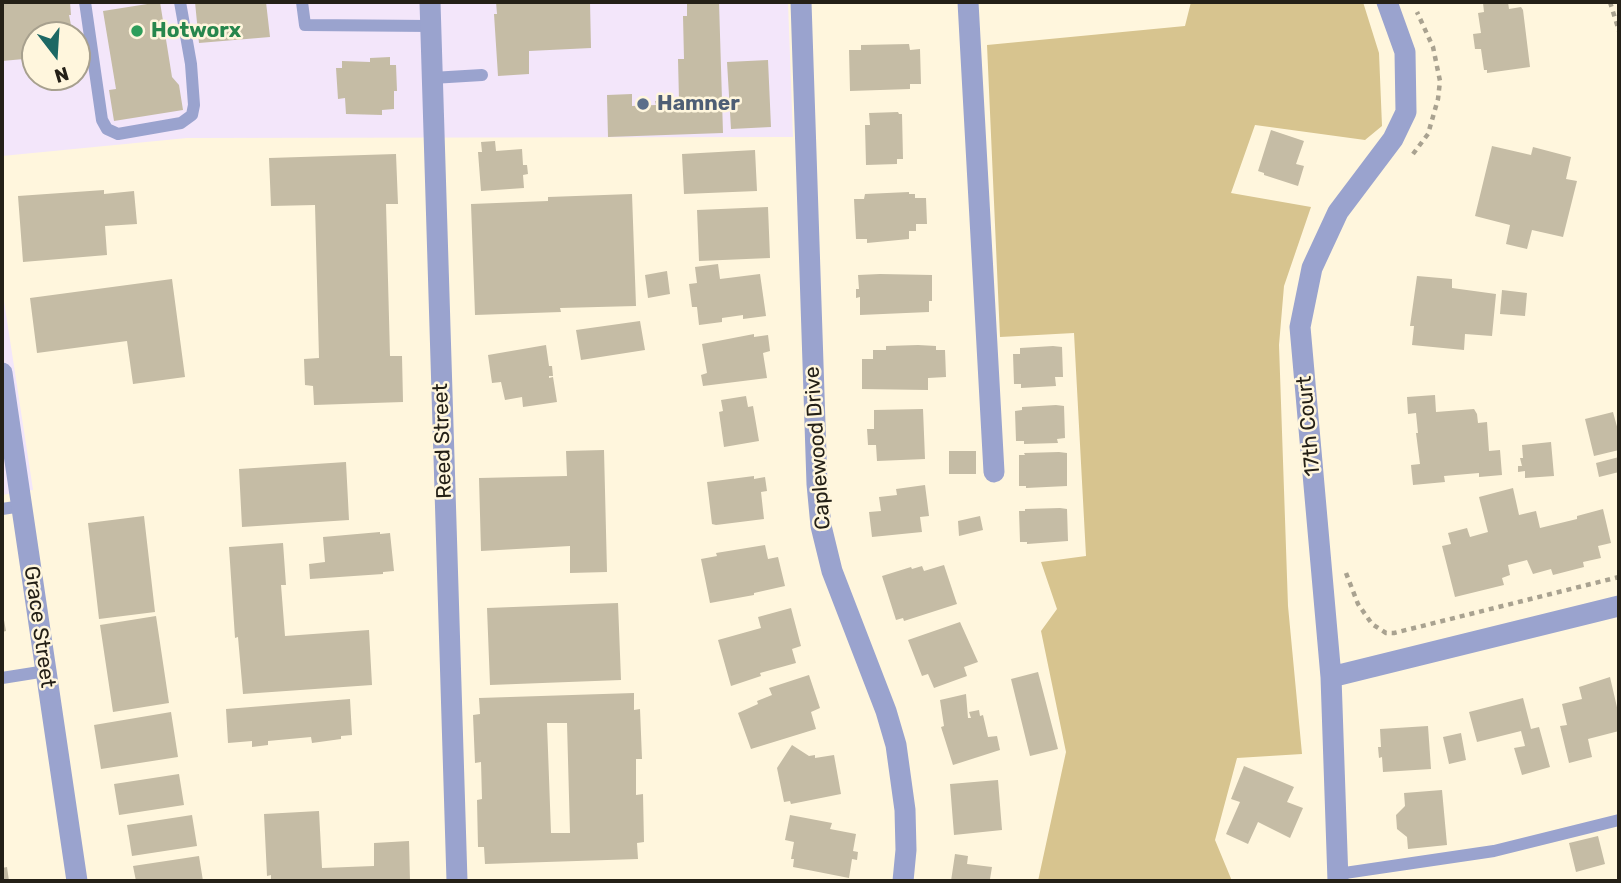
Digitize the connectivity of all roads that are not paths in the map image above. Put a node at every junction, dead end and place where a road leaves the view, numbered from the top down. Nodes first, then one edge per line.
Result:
1 (85, 2) edge
2 (180, 2) edge
3 (302, 2) edge
4 (430, 2) edge
5 (801, 2) edge
6 (968, 2) edge
7 (1387, 2) edge
8 (431, 26) junction
9 (482, 75) dead end
10 (432, 78) junction
11 (2, 373) edge
12 (994, 472) dead end
13 (12, 508) edge
14 (1619, 606) edge
15 (46, 671) junction
16 (1331, 677) junction
17 (2, 678) edge
18 (1619, 820) edge
19 (1338, 877) edge
20 (77, 881) edge
21 (457, 881) edge
22 (903, 881) edge

1 - 2 lane
3 - 8 lane
4 - 8 street, Reed Street
5 - 22 street, Caplewood Drive
6 - 12 street
7 - 16 street, 17th Court
8 - 10 street, Reed Street
9 - 10 lane
10 - 21 street, Reed Street
11 - 13 street, Grace Street
13 - 15 street, Grace Street
14 - 16 street
15 - 17 lane
15 - 20 street, Grace Street
16 - 19 street, 17th Court
18 - 19 lane

